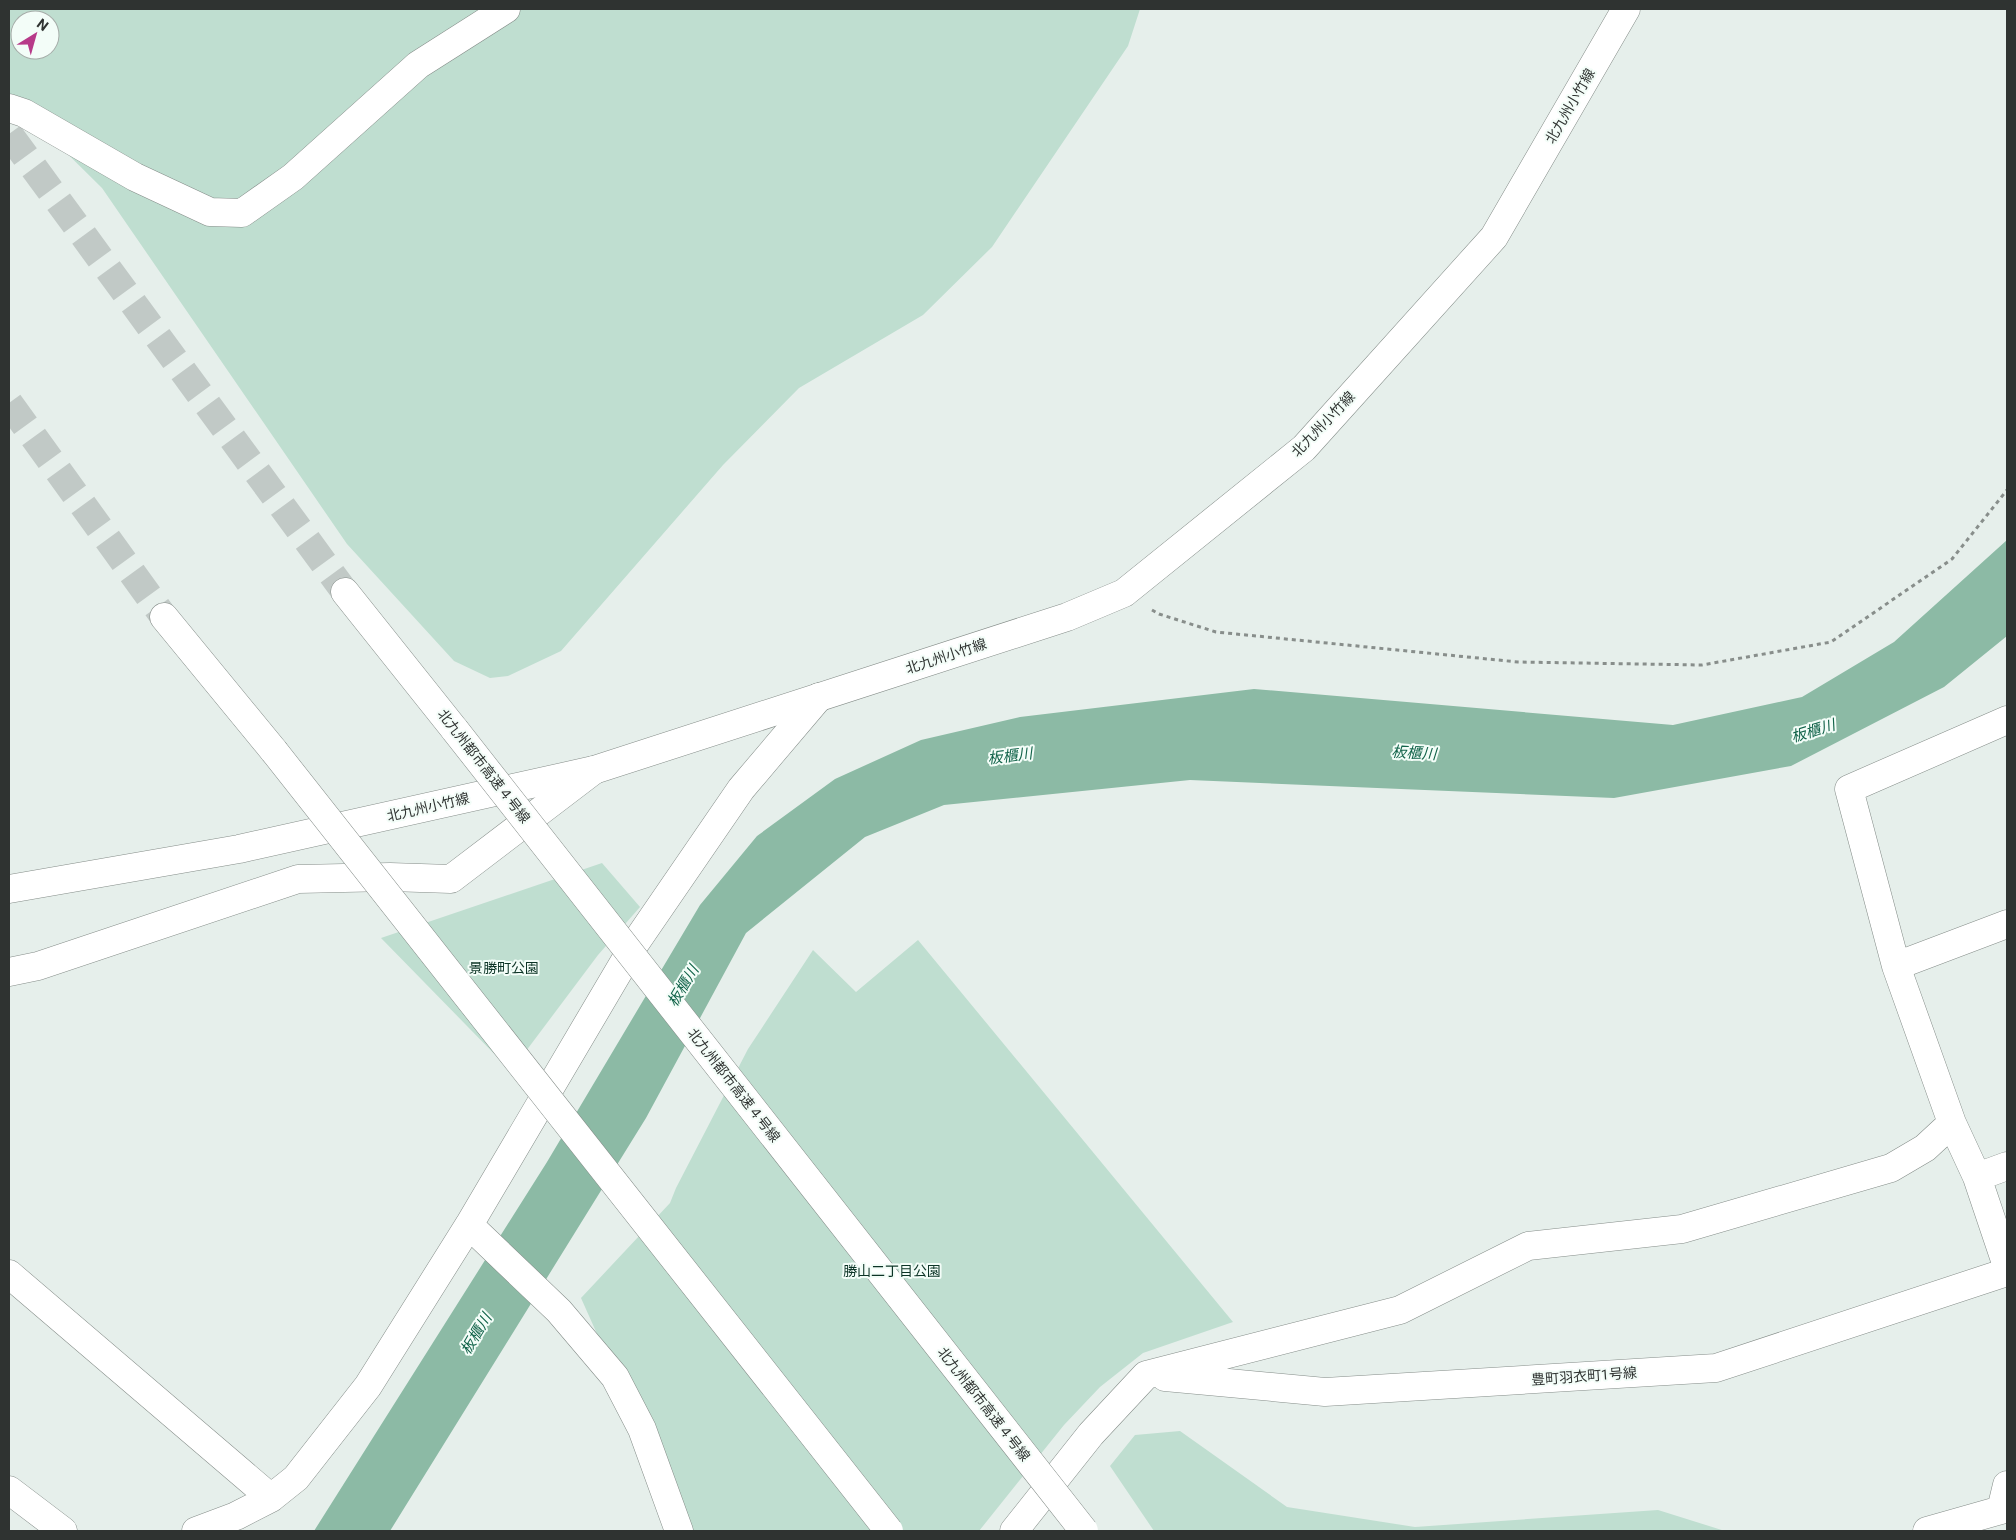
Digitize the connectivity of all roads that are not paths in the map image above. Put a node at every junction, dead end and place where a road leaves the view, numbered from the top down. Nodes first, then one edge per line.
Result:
1 (506, 9) edge
2 (1626, 9) edge
3 (9, 108) edge
4 (345, 592) tunnel mouth
5 (164, 617) tunnel mouth
6 (819, 697) junction
7 (2007, 720) edge
8 (594, 770) junction
9 (9, 889) edge
10 (2007, 924) edge
11 (1896, 966) junction
12 (9, 972) edge
13 (1952, 1123) junction
14 (2007, 1166) edge
15 (1977, 1177) junction
16 (475, 1230) junction
17 (2007, 1266) edge
18 (2007, 1272) edge
19 (9, 1274) edge
20 (1146, 1375) junction
21 (2007, 1485) edge
22 (9, 1490) edge
23 (270, 1498) junction
24 (63, 1531) edge
25 (196, 1531) edge
26 (679, 1531) edge
27 (889, 1531) edge
28 (1014, 1531) edge
29 (1084, 1531) edge
30 (1927, 1531) edge

1 - 3 main road
2 - 6 main road, 北九州小竹線
4 - 29 main road, 北九州都市高速４号線, bridge
5 - 27 main road, bridge
6 - 8 main road, 北九州小竹線
6 - 16 main road
7 - 11 main road
8 - 9 main road, 北九州小竹線
8 - 12 main road
10 - 11 main road
11 - 13 main road
13 - 15 main road
13 - 20 main road
14 - 15 main road
15 - 17 main road
16 - 23 main road
16 - 26 main road
18 - 20 main road, 豊町羽衣町1号線
19 - 23 main road
20 - 28 main road
21 - 30 main road
22 - 24 main road
23 - 25 main road

